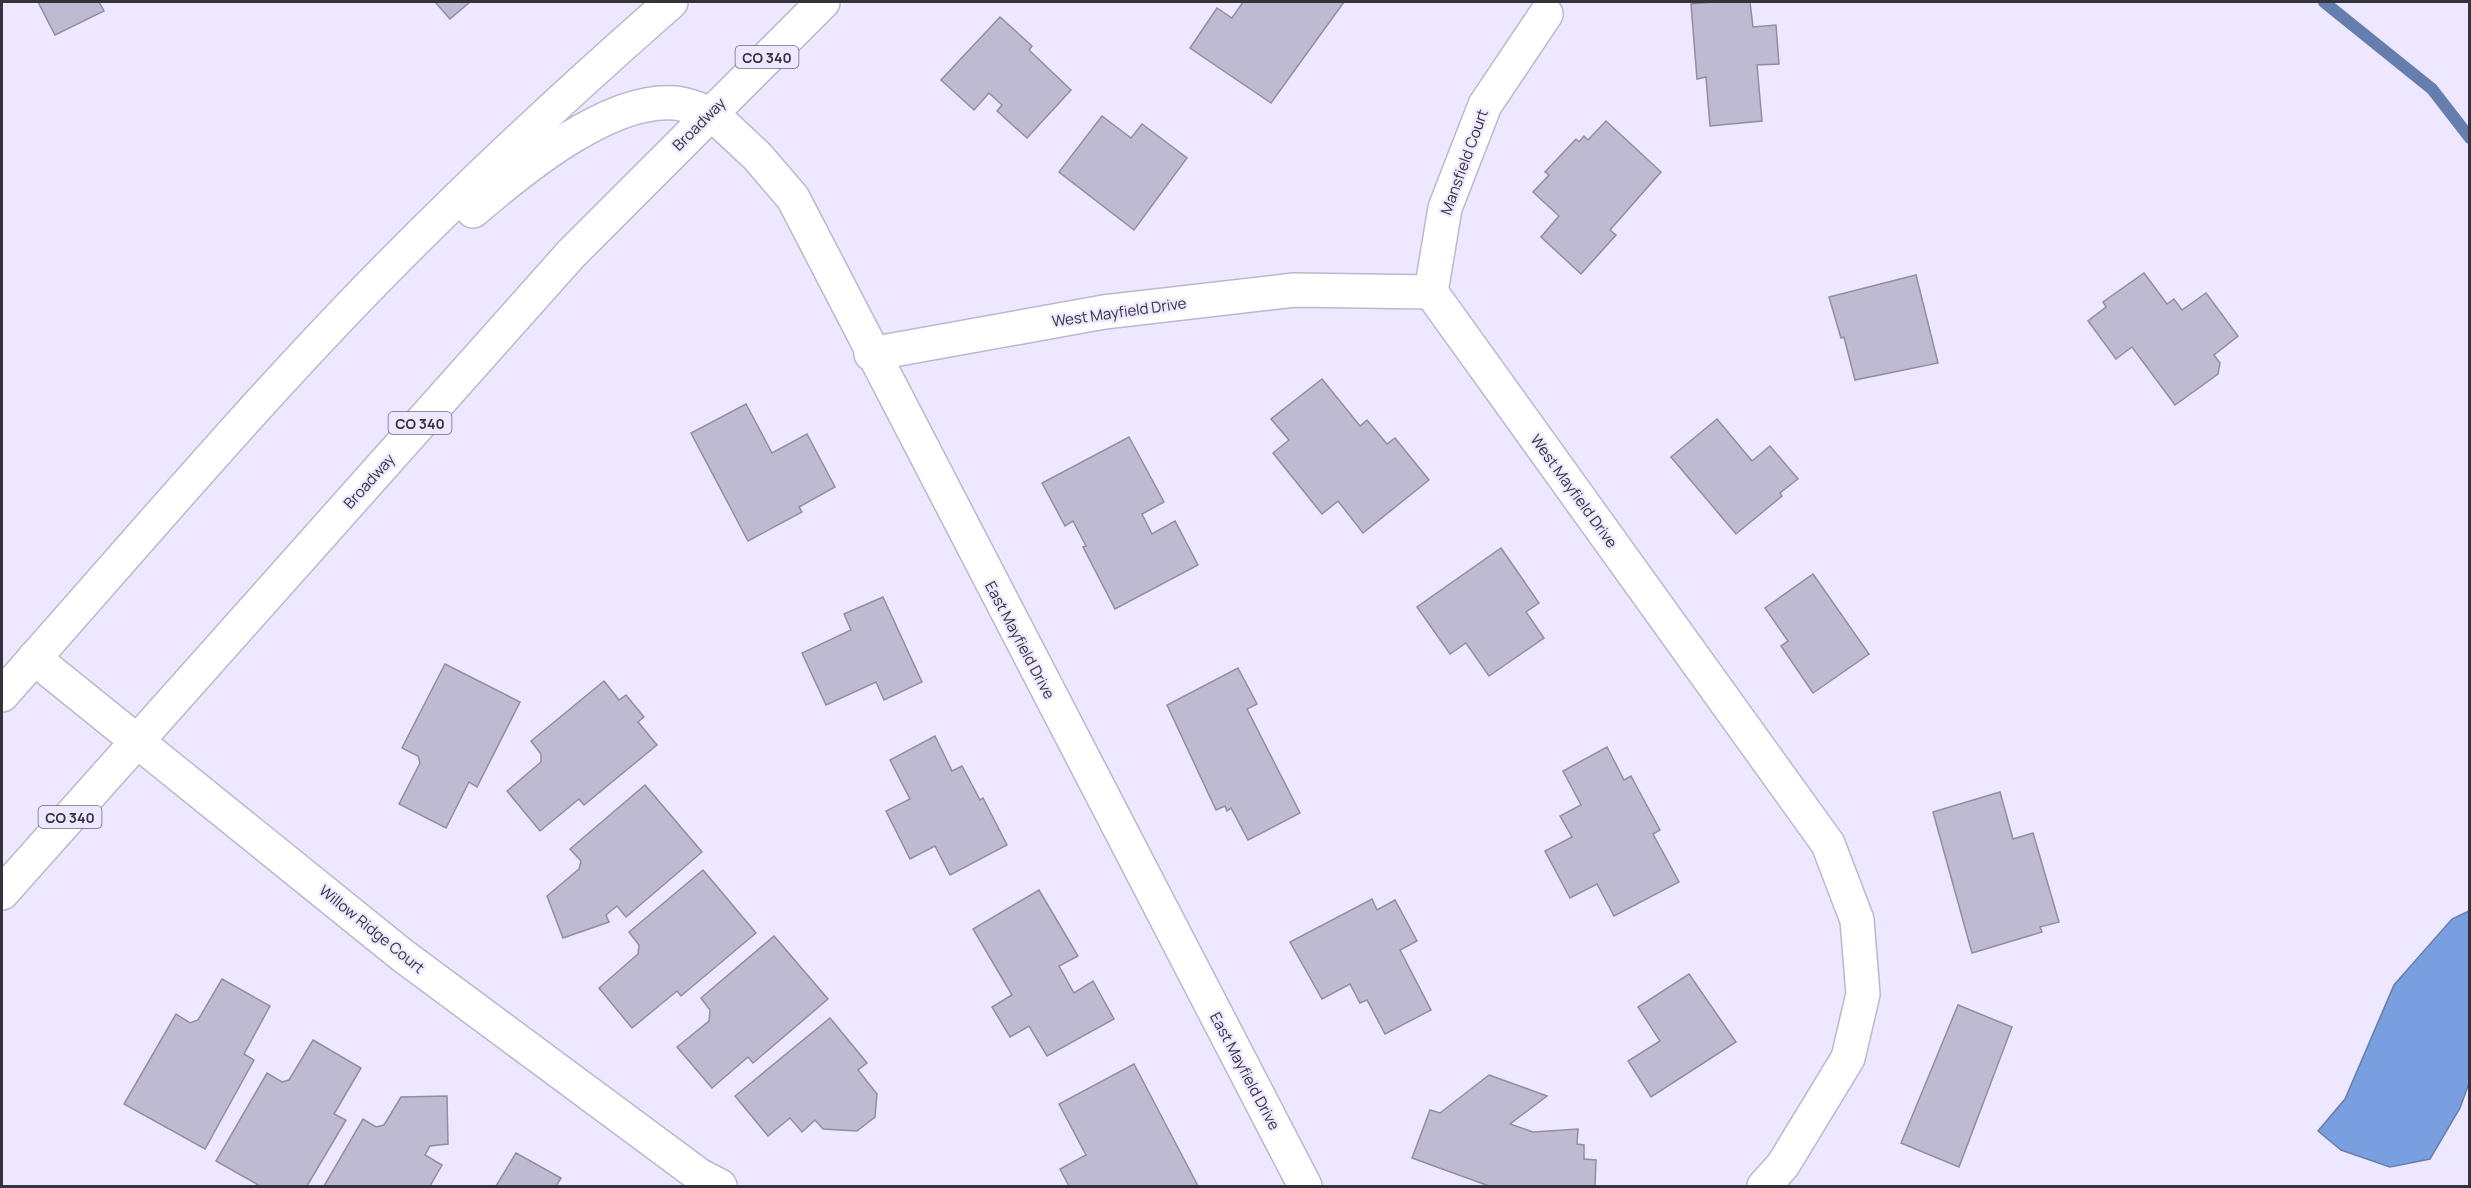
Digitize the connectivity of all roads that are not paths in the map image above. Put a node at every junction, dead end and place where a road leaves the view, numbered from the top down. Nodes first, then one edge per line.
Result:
1 (671, 2) edge
2 (823, 2) edge
3 (1546, 14) dead end
4 (711, 113) junction
5 (1431, 292) junction
6 (318, 343) junction
7 (871, 354) junction
8 (34, 658) junction
9 (2, 695) edge
10 (138, 741) junction
11 (2, 893) edge
12 (720, 1186) edge
13 (1305, 1186) edge
14 (1764, 1186) edge

1 - 6 street
2 - 4 street, Broadway / CO 340
3 - 5 street, Mansfield Court
4 - 6 street
4 - 7 street, East Mayfield Drive
4 - 10 street, Broadway / CO 340
5 - 7 street, West Mayfield Drive
5 - 14 street, West Mayfield Drive
6 - 8 street
7 - 13 street, East Mayfield Drive
8 - 9 street
8 - 10 street, Willow Ridge Court
10 - 11 street, Broadway / CO 340
10 - 12 street, Willow Ridge Court

